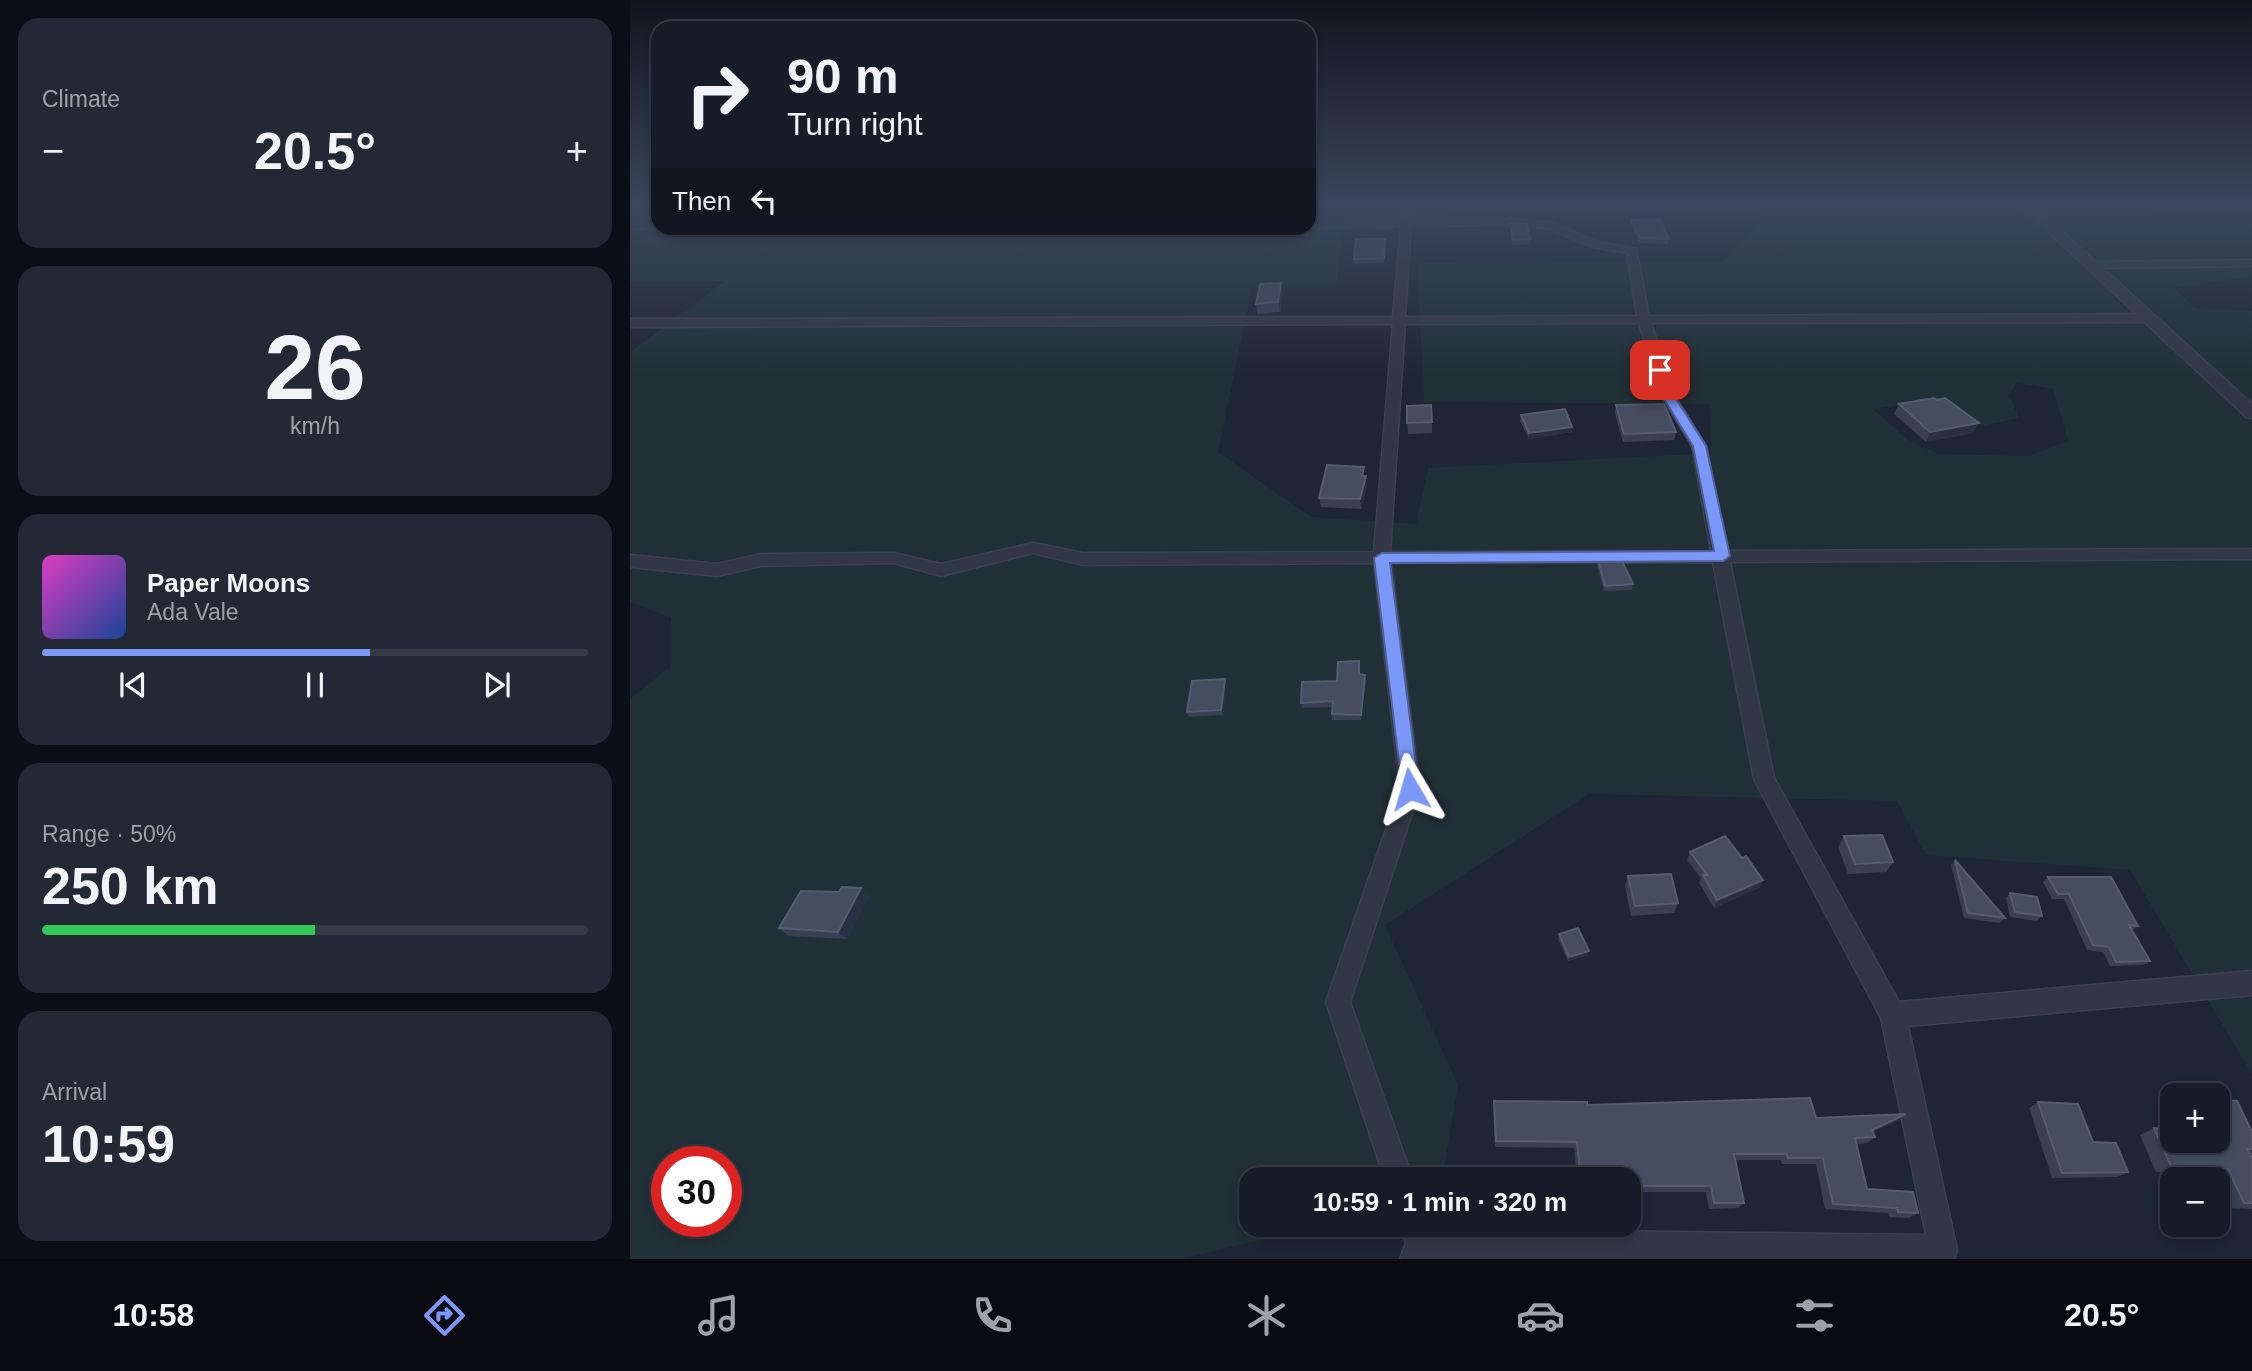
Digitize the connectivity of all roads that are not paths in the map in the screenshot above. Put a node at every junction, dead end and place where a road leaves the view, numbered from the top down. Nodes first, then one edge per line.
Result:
1 (1403, 262) edge
2 (1633, 262) edge
3 (2087, 262) edge
4 (2252, 263) edge
5 (2091, 265) junction
6 (2151, 318) junction
7 (1644, 321) junction
8 (1399, 322) junction
9 (630, 323) edge
10 (2252, 413) edge
11 (2252, 554) edge
12 (1723, 556) junction
13 (1382, 558) junction
14 (630, 561) edge
15 (2252, 983) edge
16 (1893, 1015) junction
17 (1395, 1167) edge
18 (1416, 1242) edge

1 - 8 street
2 - 7 street
3 - 5 street
4 - 5 street
5 - 6 street
6 - 7 street
6 - 10 street
7 - 8 street
7 - 12 street
8 - 9 street
8 - 13 street
11 - 12 street
12 - 13 street
12 - 16 street
13 - 14 street
13 - 17 street
15 - 16 street
16 - 18 street

